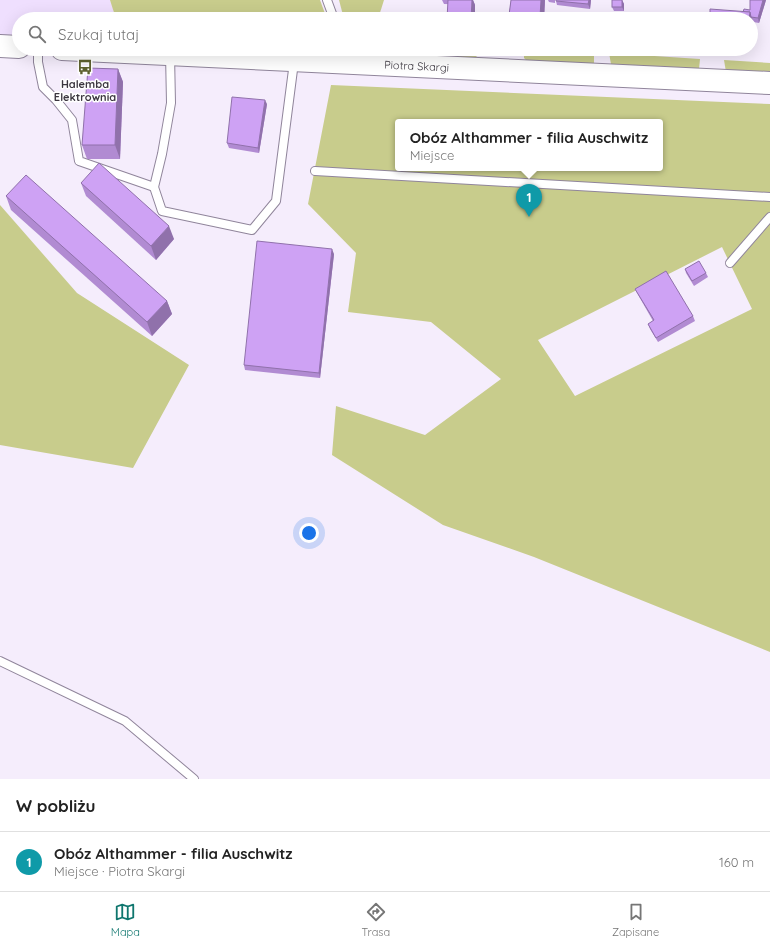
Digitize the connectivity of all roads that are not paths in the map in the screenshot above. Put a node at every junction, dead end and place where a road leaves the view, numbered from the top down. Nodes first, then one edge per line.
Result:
1 (327, 0) edge
2 (331, 12) edge
3 (0, 46) edge
4 (12, 47) edge
5 (38, 56) edge
6 (170, 56) edge
7 (205, 56) edge
8 (294, 61) junction
9 (770, 83) edge
10 (315, 171) dead end
11 (154, 187) junction
12 (770, 197) edge
13 (770, 217) edge
14 (730, 263) dead end
15 (0, 661) edge
16 (194, 779) edge

1 - 2 lane
3 - 4 street
5 - 11 lane
6 - 11 lane
7 - 8 street, Piotra Skargi
8 - 9 street, Piotra Skargi
8 - 11 lane
10 - 12 lane
13 - 14 lane
15 - 16 lane

